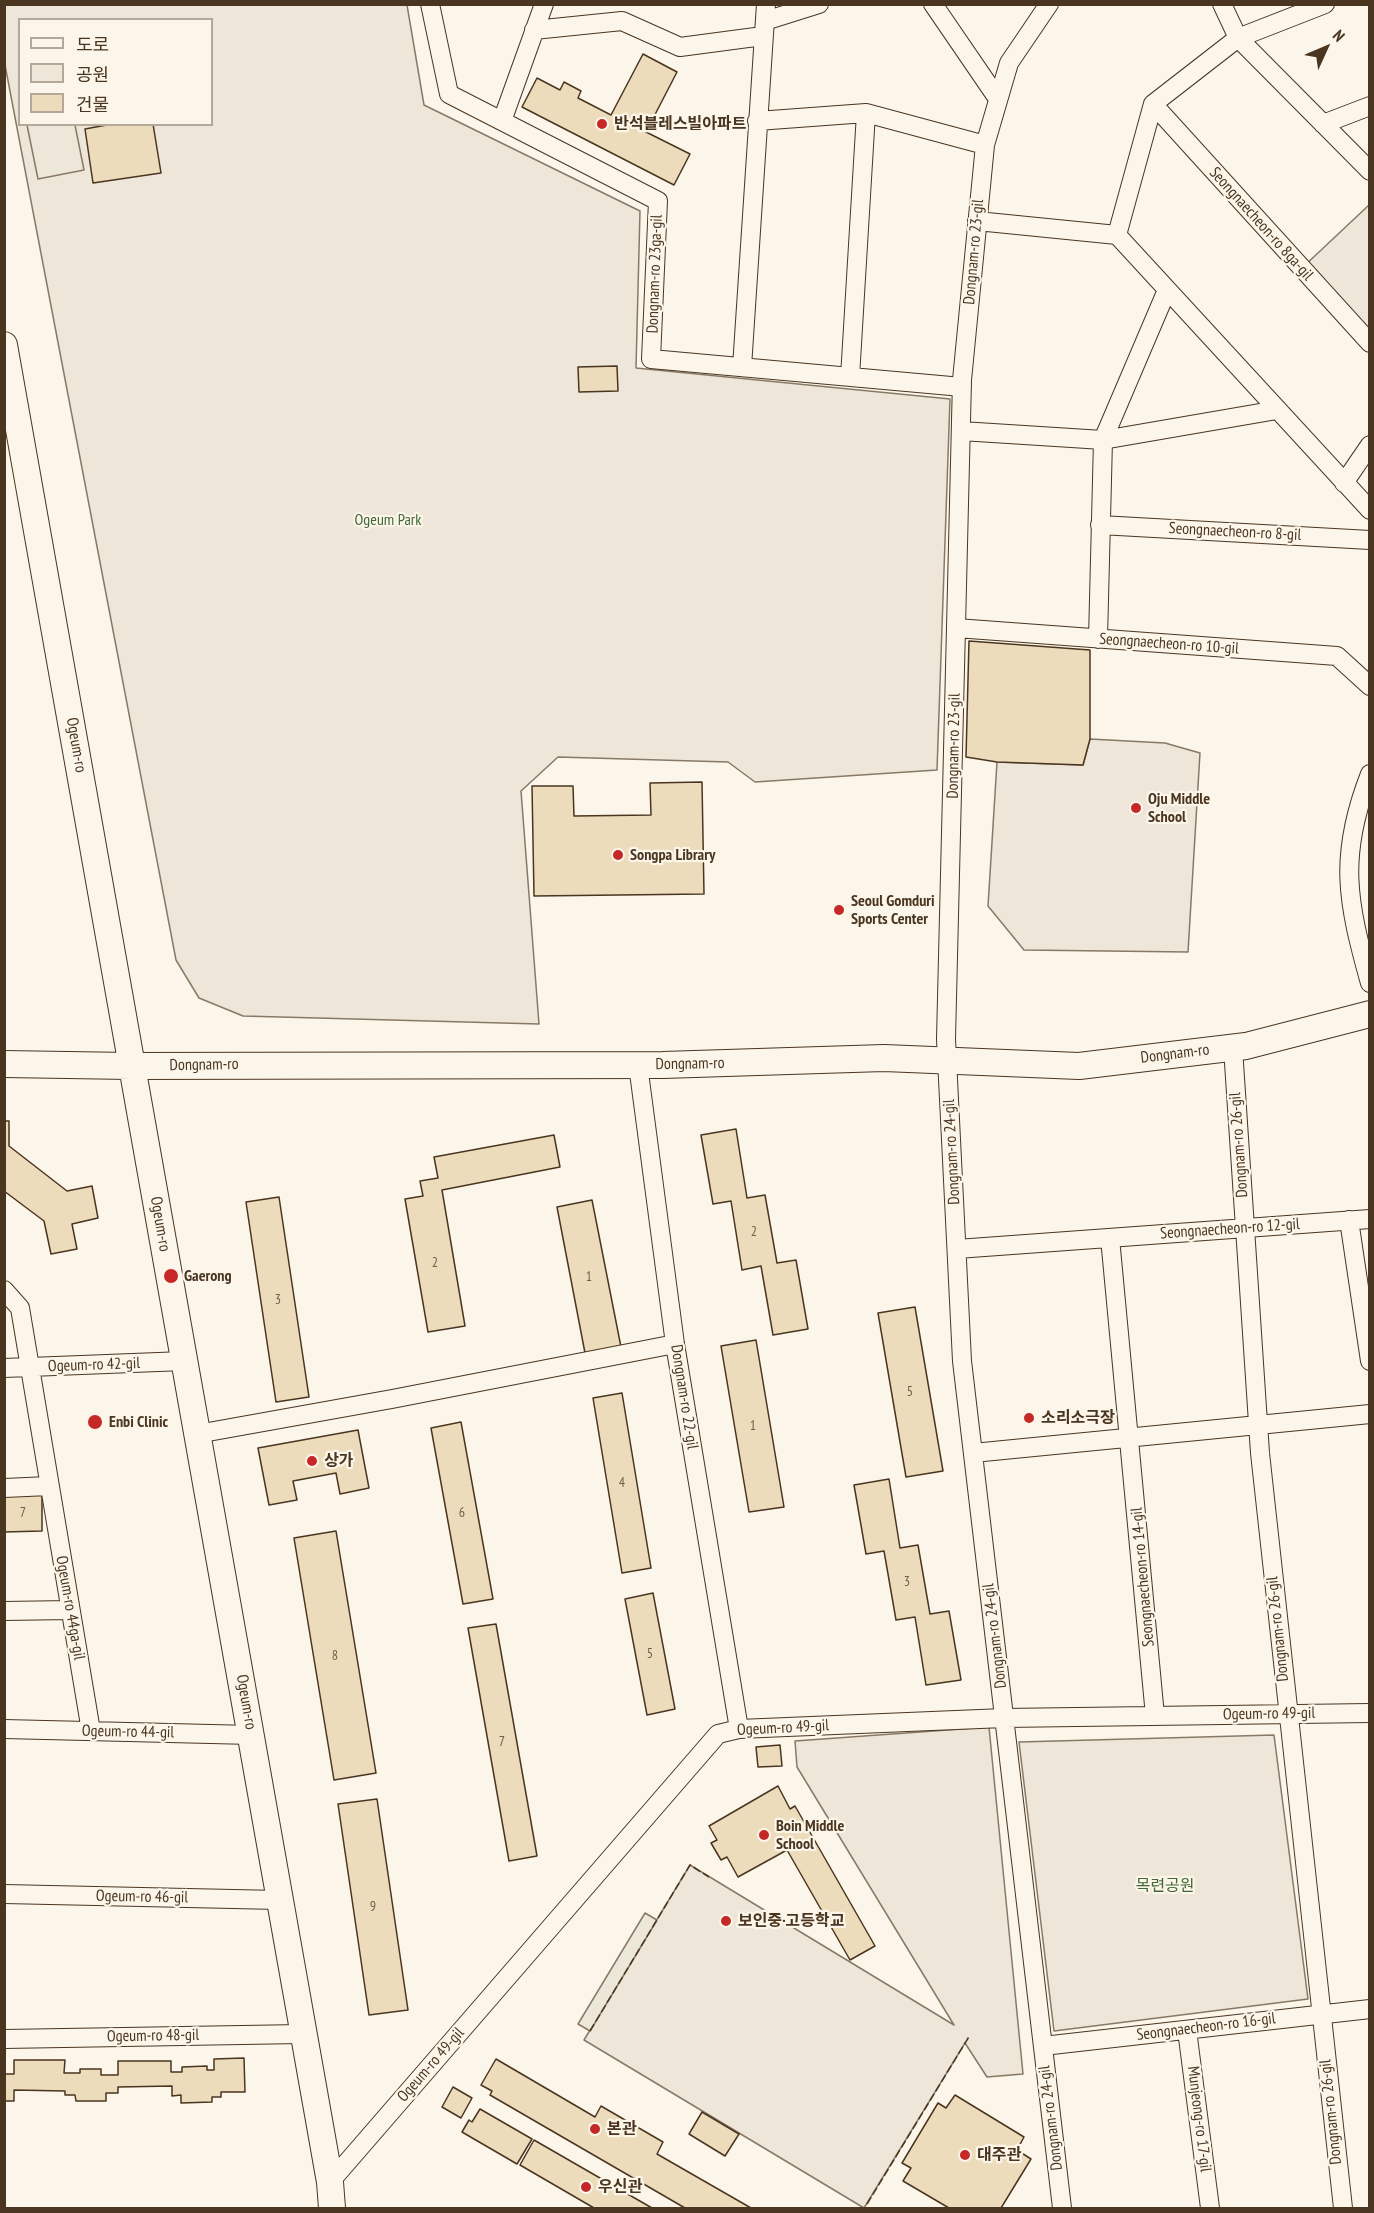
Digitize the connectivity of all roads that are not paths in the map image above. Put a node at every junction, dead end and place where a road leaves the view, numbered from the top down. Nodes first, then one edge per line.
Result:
1 (430, 4) edge
2 (544, 4) edge
3 (819, 4) edge
4 (933, 4) edge
5 (1049, 4) edge
6 (1222, 4) edge
7 (1325, 4) edge
8 (765, 20) edge
9 (534, 30) junction
10 (1238, 38) junction
11 (999, 99) junction
12 (1153, 104) junction
13 (1370, 106) edge
14 (866, 113) junction
15 (501, 121) junction
16 (757, 121) junction
17 (1323, 124) junction
18 (985, 145) junction
19 (1370, 171) edge
20 (977, 221) junction
21 (1117, 235) junction
22 (1167, 290) junction
23 (1370, 343) edge
24 (4, 345) edge
25 (742, 367) junction
26 (850, 377) junction
27 (962, 387) junction
28 (1277, 410) junction
29 (961, 430) junction
30 (1103, 440) junction
31 (1370, 445) edge
32 (14, 451) edge
33 (1344, 483) junction
34 (1370, 510) edge
35 (1100, 525) junction
36 (1370, 540) edge
37 (956, 628) junction
38 (1098, 639) junction
39 (1370, 686) edge
40 (1370, 774) edge
41 (1370, 983) edge
42 (1370, 1014) edge
43 (1233, 1048) junction
44 (947, 1061) junction
45 (4, 1064) edge
46 (638, 1065) junction
47 (130, 1066) junction
48 (1370, 1219) edge
49 (1349, 1220) junction
50 (1245, 1228) junction
51 (1110, 1238) junction
52 (957, 1249) junction
53 (4, 1290) edge
54 (675, 1344) junction
55 (184, 1361) junction
56 (1370, 1361) edge
57 (4, 1368) edge
58 (30, 1368) junction
59 (1370, 1414) edge
60 (1260, 1423) junction
61 (197, 1434) junction
62 (1130, 1438) junction
63 (973, 1453) junction
64 (49, 1486) junction
65 (4, 1488) edge
66 (70, 1610) junction
67 (4, 1611) edge
68 (1370, 1713) edge
69 (1287, 1714) junction
70 (1155, 1716) junction
71 (1004, 1718) junction
72 (4, 1729) edge
73 (739, 1729) junction
74 (91, 1731) junction
75 (252, 1734) junction
76 (4, 1894) edge
77 (279, 1900) junction
78 (1370, 2009) edge
79 (1320, 2014) junction
80 (1188, 2030) junction
81 (302, 2034) junction
82 (4, 2039) edge
83 (1042, 2046) junction
84 (330, 2182) junction
85 (332, 2208) edge
86 (1062, 2208) edge
87 (1210, 2208) edge
88 (1343, 2208) edge

1 - 15 street, Dongnam-ro 23ga-gil
2 - 9 street
3 - 8 street
4 - 11 street
5 - 11 street, Dongnam-ro 23-gil
6 - 10 street
7 - 10 street
8 - 9 street
8 - 16 street
9 - 15 street
10 - 12 street
10 - 17 street
11 - 18 street, Dongnam-ro 23-gil
12 - 21 street
12 - 23 street, Seongnaecheon-ro 8ga-gil
13 - 17 street
14 - 16 street
14 - 18 street
14 - 26 street
15 - 25 street, Dongnam-ro 23ga-gil
16 - 25 street
17 - 19 street
18 - 20 street, Dongnam-ro 23-gil
20 - 21 street
20 - 27 street, Dongnam-ro 23-gil
21 - 22 street
22 - 28 street
22 - 30 street
24 - 32 main road, Ogeum-ro
25 - 26 street, Dongnam-ro 23ga-gil
26 - 27 street, Dongnam-ro 23ga-gil
27 - 29 street, Dongnam-ro 23-gil
28 - 30 street
28 - 33 street
29 - 30 street
29 - 37 street, Dongnam-ro 23-gil
30 - 35 street
31 - 33 street
32 - 47 main road, Ogeum-ro
33 - 34 street
35 - 36 street, Seongnaecheon-ro 8-gil
35 - 38 street
37 - 38 street, Seongnaecheon-ro 10-gil
37 - 44 street, Dongnam-ro 23-gil
38 - 39 street, Seongnaecheon-ro 10-gil
40 - 41 street
42 - 43 main road, Dongnam-ro
43 - 44 main road, Dongnam-ro
43 - 50 street, Dongnam-ro 26-gil
44 - 46 main road, Dongnam-ro
44 - 52 street, Dongnam-ro 24-gil
45 - 47 main road, Dongnam-ro
46 - 47 main road, Dongnam-ro
46 - 54 street, Dongnam-ro 22-gil
47 - 55 main road, Ogeum-ro
48 - 49 street, Seongnaecheon-ro 12-gil
49 - 50 street, Seongnaecheon-ro 12-gil
49 - 56 street
50 - 51 street, Seongnaecheon-ro 12-gil
50 - 60 street, Dongnam-ro 26-gil
51 - 52 street, Seongnaecheon-ro 12-gil
51 - 62 street
52 - 63 street, Dongnam-ro 24-gil
53 - 58 street, Ogeum-ro 44ga-gil
54 - 61 street
54 - 73 street, Dongnam-ro 22-gil
55 - 58 street, Ogeum-ro 42-gil
55 - 61 main road, Ogeum-ro
57 - 58 street, Ogeum-ro 42-gil
58 - 64 street, Ogeum-ro 44ga-gil
59 - 60 street
60 - 62 street
60 - 69 street, Dongnam-ro 26-gil
61 - 75 main road, Ogeum-ro
62 - 63 street
62 - 70 street, Seongnaecheon-ro 14-gil
63 - 71 street, Dongnam-ro 24-gil
64 - 65 street
64 - 66 street, Ogeum-ro 44ga-gil
66 - 67 street
66 - 74 street, Ogeum-ro 44ga-gil
68 - 69 street, Ogeum-ro 49-gil
69 - 70 street, Ogeum-ro 49-gil
69 - 79 street, Dongnam-ro 26-gil
70 - 71 street, Ogeum-ro 49-gil
71 - 73 street, Ogeum-ro 49-gil
71 - 83 street, Dongnam-ro 24-gil
72 - 74 street, Ogeum-ro 44-gil
73 - 84 street, Ogeum-ro 49-gil
74 - 75 street, Ogeum-ro 44-gil
75 - 77 main road, Ogeum-ro
76 - 77 street, Ogeum-ro 46-gil
77 - 81 main road, Ogeum-ro
78 - 79 street, Seongnaecheon-ro 16-gil
79 - 80 street, Seongnaecheon-ro 16-gil
79 - 88 street, Dongnam-ro 26-gil
80 - 83 street, Seongnaecheon-ro 16-gil
80 - 87 street, Munjeong-ro 17-gil
81 - 82 street, Ogeum-ro 48-gil
81 - 84 main road, Ogeum-ro
83 - 86 street, Dongnam-ro 24-gil
84 - 85 main road, Ogeum-ro

